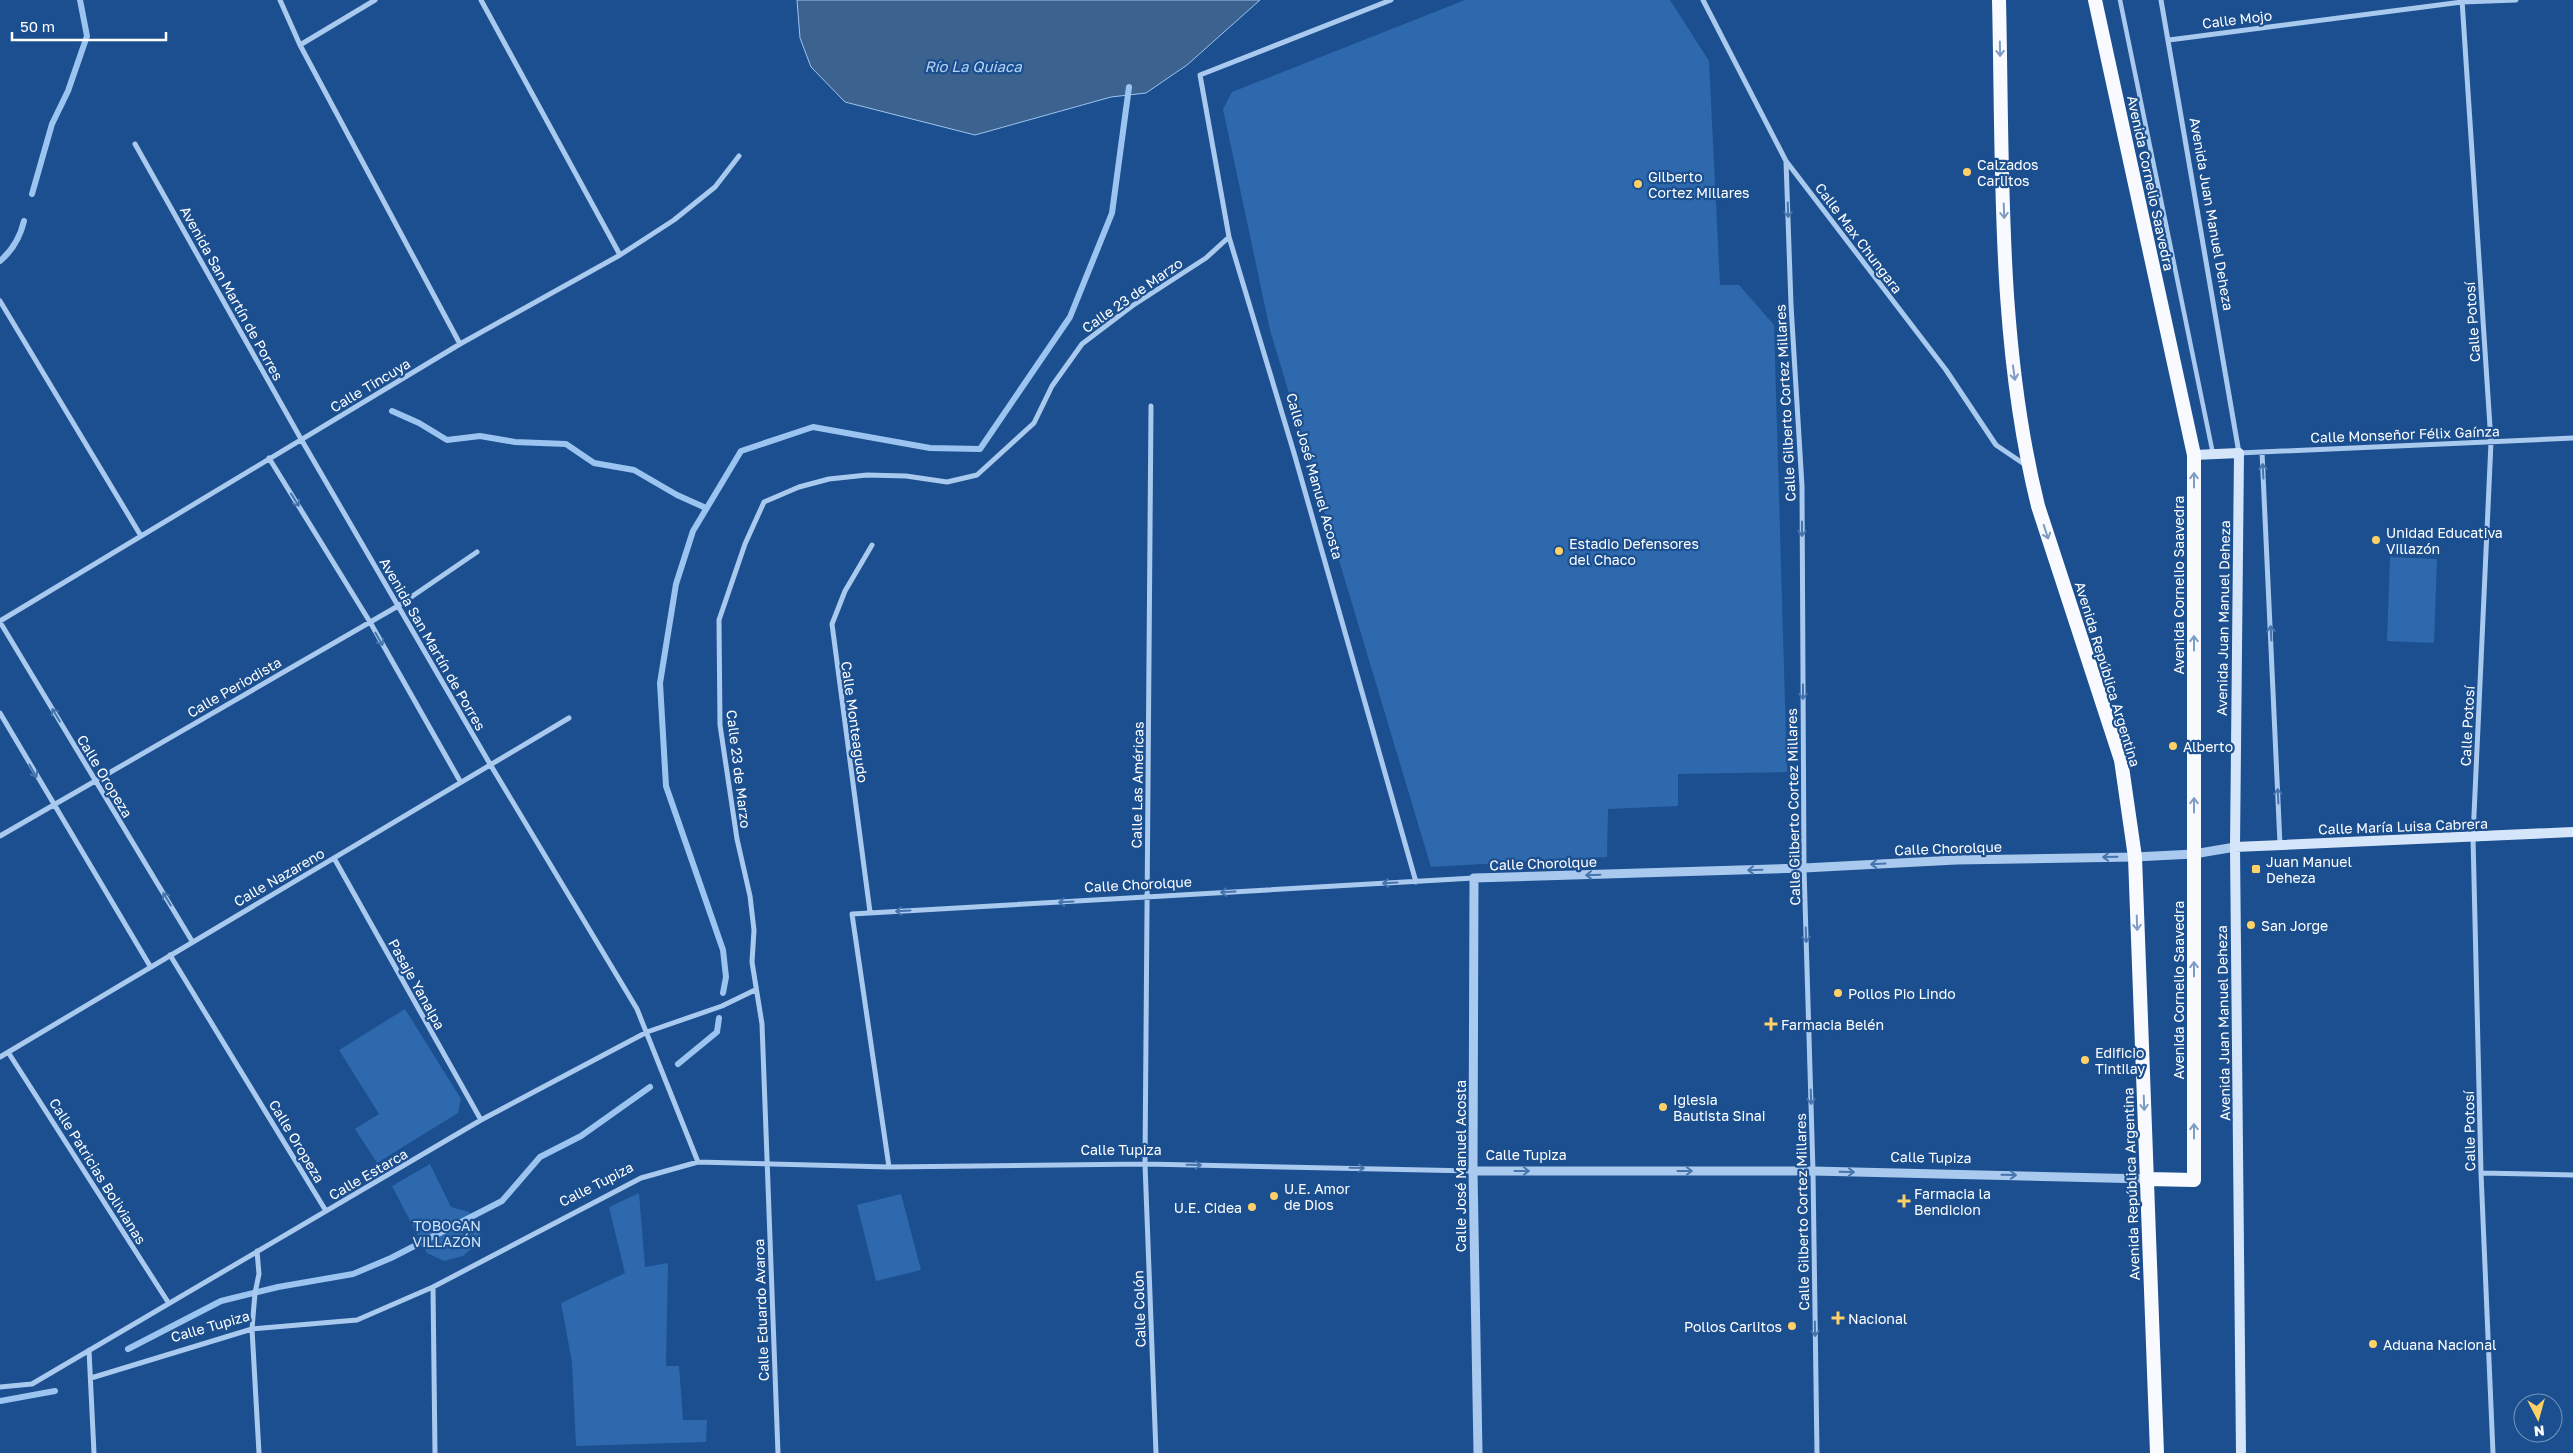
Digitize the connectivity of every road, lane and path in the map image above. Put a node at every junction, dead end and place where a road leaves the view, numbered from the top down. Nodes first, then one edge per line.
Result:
1 (280, 0) edge
2 (375, 0) edge
3 (481, 0) edge
4 (1391, 0) edge
5 (1703, 0) edge
6 (1999, 0) edge
7 (2095, 0) edge
8 (2120, 0) edge
9 (2161, 0) edge
10 (2516, 0) edge
11 (2462, 1) edge
12 (2169, 40) junction
13 (300, 45) junction
14 (135, 144) dead end
15 (739, 156) dead end
16 (1786, 161) junction
17 (1229, 236) junction
18 (620, 255) junction
19 (0, 301) edge
20 (460, 344) junction
21 (1152, 406) dead end
22 (2573, 438) edge
23 (301, 440) junction
24 (2491, 442) junction
25 (2262, 452) junction
26 (2239, 453) junction
27 (2213, 454) junction
28 (2194, 455) junction
29 (269, 458) junction
30 (2028, 466) junction
31 (141, 536) junction
32 (872, 545) dead end
33 (477, 552) dead end
34 (398, 606) junction
35 (0, 622) edge
36 (370, 622) junction
37 (0, 713) edge
38 (569, 718) dead end
39 (490, 764) junction
40 (94, 780) junction
41 (460, 781) junction
42 (53, 804) junction
43 (2573, 832) edge
44 (0, 836) edge
45 (2473, 837) junction
46 (2280, 844) junction
47 (2235, 847) junction
48 (2194, 854) junction
49 (2135, 857) junction
50 (334, 858) junction
51 (1804, 868) junction
52 (1474, 878) junction
53 (1416, 882) junction
54 (1147, 897) junction
55 (870, 912) junction
56 (192, 941) junction
57 (170, 954) junction
58 (150, 966) junction
59 (755, 990) junction
60 (646, 1032) junction
61 (8, 1052) junction
62 (0, 1057) edge
63 (481, 1120) junction
64 (698, 1162) junction
65 (1146, 1164) junction
66 (766, 1165) junction
67 (889, 1167) junction
68 (1473, 1171) junction
69 (1813, 1171) junction
70 (2482, 1173) junction
71 (2573, 1175) edge
72 (2147, 1179) junction
73 (2194, 1180) joint
74 (326, 1211) junction
75 (257, 1251) junction
76 (433, 1287) junction
77 (168, 1302) junction
78 (252, 1330) junction
79 (89, 1350) junction
80 (91, 1378) junction
81 (0, 1388) edge
82 (94, 1453) edge
83 (259, 1453) edge
84 (435, 1453) edge
85 (778, 1453) edge
86 (1156, 1453) edge
87 (1478, 1453) edge
88 (1817, 1453) edge
89 (2157, 1453) edge
90 (2241, 1453) edge
91 (2492, 1453) edge

1 - 13 street
2 - 13 street
3 - 18 street
4 - 17 street, Calle José Manuel Acosta
5 - 16 street, Calle Max Chungara
6 -> 30 highway, Avenida República Argentina
7 - 28 highway, Avenida Cornelio Saavedra
8 - 27 street
9 - 12 street, Avenida Juan Manuel Deheza
10 - 11 street, Calle Mojo
11 - 12 street, Calle Mojo
11 - 24 street, Calle Potosí
12 - 26 street, Avenida Juan Manuel Deheza
13 - 20 street
14 - 23 street, Avenida San Martín de Porres
15 - 18 street, Calle Tincuya
16 - 30 street, Calle Max Chungara
16 -> 51 street, Calle Gilberto Cortez Millares
17 - 53 street, Calle José Manuel Acosta
17 - 59 street, Calle 23 de Marzo
18 - 20 street, Calle Tincuya
19 - 31 street
20 - 23 street, Calle Tincuya
21 - 54 street, Calle Las Américas
22 - 24 street, Calle Monseñor Félix Gaínza
23 - 29 street, Calle Tincuya
23 - 34 street, Avenida San Martín de Porres
24 - 25 street, Calle Monseñor Félix Gaínza
24 - 45 street, Calle Potosí
25 - 26 street, Calle Monseñor Félix Gaínza
46 -> 25 street
26 - 27 main road
26 - 47 main road, Avenida Juan Manuel Deheza
27 - 28 main road
48 -> 28 highway, Avenida Cornelio Saavedra
29 - 31 street, Calle Tincuya
29 -> 36 street
30 -> 49 highway, Avenida República Argentina
31 - 35 street, Calle Tincuya
32 - 55 street, Calle Monteagudo
33 - 34 street, Calle Periodista
34 - 36 street, Calle Periodista
34 - 39 street, Avenida San Martín de Porres
40 -> 35 street, Calle Oropeza
36 - 40 street, Calle Periodista
36 -> 41 street
37 -> 42 street
38 - 39 street, Calle Nazareno
39 - 41 street, Calle Nazareno
39 - 60 street, Avenida San Martín de Porres
40 - 42 street, Calle Periodista
56 -> 40 street, Calle Oropeza
41 - 50 street, Calle Nazareno
42 - 44 street, Calle Periodista
42 - 58 street
43 - 45 main road, Calle María Luisa Cabrera
45 - 46 main road, Calle María Luisa Cabrera
45 - 70 street, Calle Potosí
46 - 47 main road, Calle María Luisa Cabrera
47 - 48 street, Calle Chorolque
47 - 90 main road, Avenida Juan Manuel Deheza
48 - 49 street, Calle Chorolque
73 -> 48 highway, Avenida Cornelio Saavedra
49 -> 51 street, Calle Chorolque
49 -> 72 highway, Avenida República Argentina
50 - 56 street, Calle Nazareno
50 - 63 street, Pasaje Yanalpa
51 -> 52 street, Calle Chorolque
51 -> 69 street, Calle Gilberto Cortez Millares
52 - 53 street, Calle Chorolque
52 - 68 street, Calle José Manuel Acosta
53 -> 54 street, Calle Chorolque
54 -> 55 street, Calle Chorolque
54 - 65 street, Calle Las Américas
55 - 67 street, Calle Chorolque
56 - 57 street, Calle Nazareno
57 - 58 street, Calle Nazareno
57 - 74 street, Calle Oropeza
58 - 61 street, Calle Nazareno
59 - 60 street, Calle Estarca
59 - 66 street, Calle 23 de Marzo
60 - 63 street, Calle Estarca
60 - 64 street, Avenida San Martín de Porres
61 - 62 street, Calle Nazareno
61 - 77 street, Calle Patricias Bolivianas
63 - 74 street, Calle Estarca
64 - 66 street, Calle Tupiza
64 - 76 street, Calle Tupiza
65 - 67 street, Calle Tupiza
65 -> 68 street, Calle Tupiza
65 - 86 street, Calle Colón
66 - 67 street, Calle Tupiza
66 - 85 street, Calle Eduardo Avaroa
68 -> 69 street, Calle Tupiza
68 - 87 street, Calle José Manuel Acosta
69 -> 72 street, Calle Tupiza
69 -> 88 street, Calle Gilberto Cortez Millares
70 - 71 street
70 - 91 street, Calle Potosí
72 - 73 highway, Calle Tupiza
72 - 89 highway, Avenida República Argentina
74 - 75 street, Calle Estarca
75 - 77 street, Calle Estarca
75 - 78 street
76 - 78 street, Calle Tupiza
76 - 84 street
77 - 79 street, Calle Estarca
78 - 80 street, Calle Tupiza
78 - 83 street
79 - 80 street
79 - 81 street, Calle Estarca
80 - 82 street

